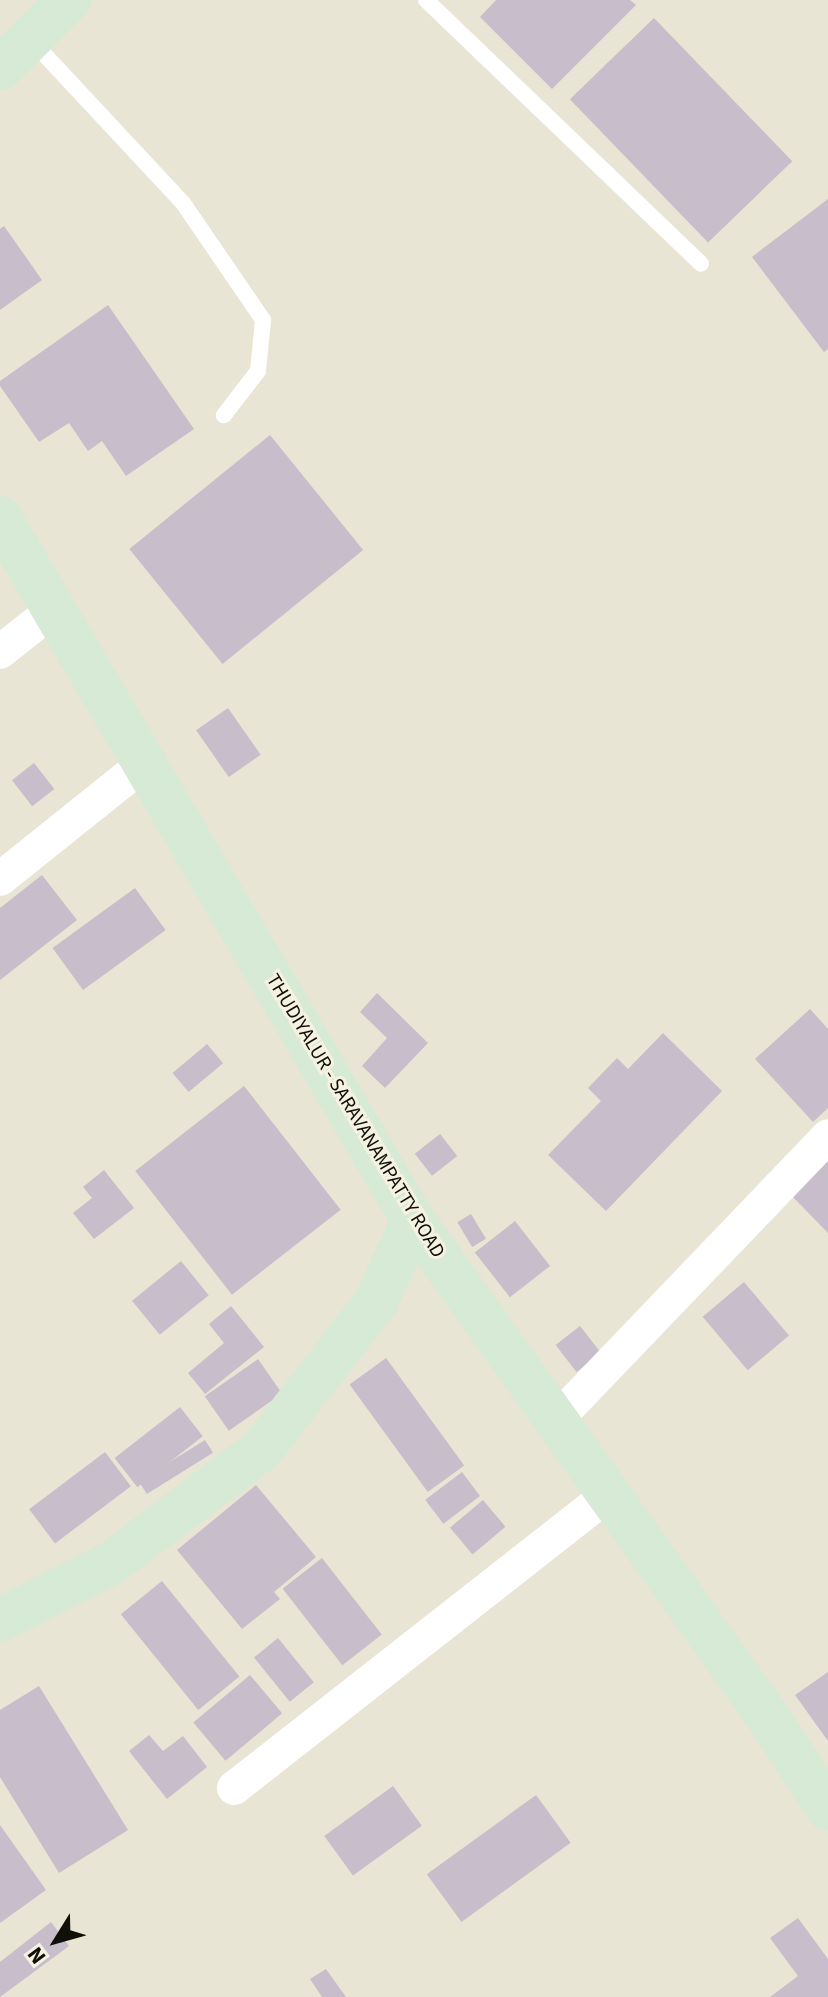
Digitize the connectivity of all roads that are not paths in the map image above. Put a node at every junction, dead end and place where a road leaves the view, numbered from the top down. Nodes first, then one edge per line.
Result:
1 (69, 0) edge
2 (426, 0) edge
3 (15, 54) edge
4 (701, 264) dead end
5 (224, 415) dead end
6 (0, 518) edge
7 (54, 609) junction
8 (0, 652) edge
9 (145, 763) junction
10 (0, 879) edge
11 (828, 1136) edge
12 (413, 1220) junction
13 (556, 1420) junction
14 (609, 1494) junction
15 (0, 1620) edge
16 (234, 1788) dead end
17 (828, 1809) edge

1 - 3 main road
2 - 4 lane
3 - 5 lane
6 - 7 main road, THUDIYALUR - SARAVANAMPATTY ROAD
7 - 8 street
7 - 9 main road, THUDIYALUR - SARAVANAMPATTY ROAD
9 - 10 street
9 - 12 main road, THUDIYALUR - SARAVANAMPATTY ROAD
11 - 13 street
12 - 13 main road, THUDIYALUR - SARAVANAMPATTY ROAD
12 - 15 main road
13 - 14 main road, THUDIYALUR - SARAVANAMPATTY ROAD
14 - 16 street
14 - 17 main road, THUDIYALUR - SARAVANAMPATTY ROAD

